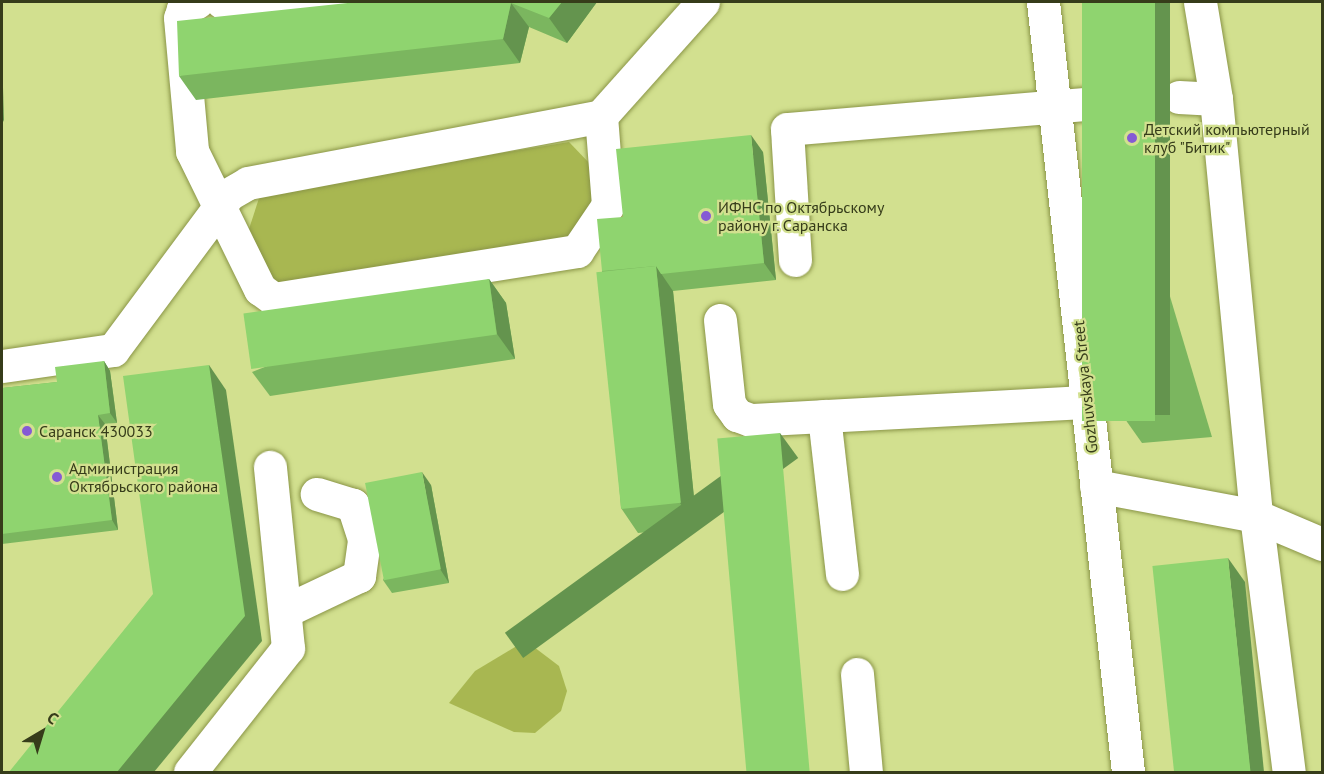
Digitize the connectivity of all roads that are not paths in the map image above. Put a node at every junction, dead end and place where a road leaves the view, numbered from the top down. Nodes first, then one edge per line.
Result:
1 (197, 2) edge
2 (222, 2) edge
3 (390, 2) edge
4 (703, 2) edge
5 (1043, 2) edge
6 (1200, 2) edge
7 (1179, 97) dead end
8 (1216, 99) junction
9 (1107, 102) edge
10 (1054, 105) junction
11 (601, 116) junction
12 (217, 209) junction
13 (795, 261) dead end
14 (720, 320) dead end
15 (2, 366) edge
16 (1087, 402) junction
17 (824, 417) junction
18 (270, 467) dead end
19 (1096, 486) junction
20 (317, 494) dead end
21 (1256, 516) junction
22 (1323, 544) edge
23 (842, 573) dead end
24 (285, 611) junction
25 (857, 674) dead end
26 (190, 772) edge
27 (866, 772) edge
28 (1128, 772) edge
29 (1289, 772) edge

1 - 12 street
2 - 3 street
4 - 11 street
5 - 10 street, Gozhuvskaya Street
6 - 8 street
7 - 8 street
8 - 21 street
9 - 10 street
10 - 13 street
10 - 16 street, Gozhuvskaya Street
11 - 12 street
11 - 12 street
12 - 15 street
14 - 17 street
16 - 17 street
16 - 19 street, Gozhuvskaya Street
17 - 23 street
18 - 24 street
19 - 21 street
19 - 28 street, Gozhuvskaya Street
20 - 24 street
21 - 22 street
21 - 29 street
24 - 26 street
25 - 27 street

